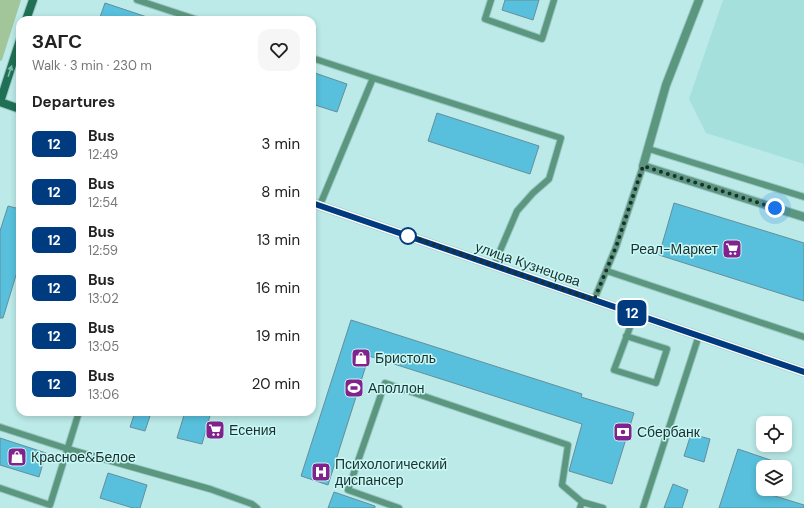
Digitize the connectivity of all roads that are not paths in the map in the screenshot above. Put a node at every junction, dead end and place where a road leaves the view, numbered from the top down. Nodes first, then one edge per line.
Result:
1 (33, 0) edge
2 (137, 0) edge
3 (490, 0) edge
4 (554, 0) edge
5 (698, 0) edge
6 (27, 16) edge
7 (186, 16) edge
8 (16, 52) edge
9 (316, 59) edge
10 (373, 78) junction
11 (0, 102) edge
12 (16, 108) edge
13 (649, 149) junction
14 (643, 166) junction
15 (804, 197) edge
16 (316, 204) edge
17 (804, 217) edge
18 (494, 265) junction
19 (606, 271) junction
20 (594, 300) junction
21 (635, 314) junction
22 (699, 335) junction
23 (626, 336) junction
24 (804, 337) edge
25 (804, 372) edge
26 (78, 416) edge
27 (0, 426) edge
28 (68, 449) junction
29 (0, 488) edge
30 (581, 505) edge
31 (49, 507) edge
32 (257, 508) edge
33 (399, 508) edge
34 (603, 508) edge
35 (643, 508) edge

1 - 6 street
2 - 7 lane
3 - 4 lane
5 - 13 street
11 -> 8 street
9 - 10 lane
10 - 16 lane
10 - 18 lane
11 - 12 street
13 - 14 street
13 - 15 lane
14 - 17 street
14 - 19 lane
16 - 18 street, улица Кузнецова
18 - 20 street, улица Кузнецова
19 - 20 lane
19 - 24 lane
20 - 21 street, улица Кузнецова
21 - 22 street, улица Кузнецова
21 - 23 lane
22 - 25 street, улица Кузнецова
22 - 35 lane
23 - 23 lane
26 - 28 lane
27 - 28 lane
28 - 31 lane
28 - 32 lane
29 - 31 lane
30 - 33 lane
30 - 34 lane

